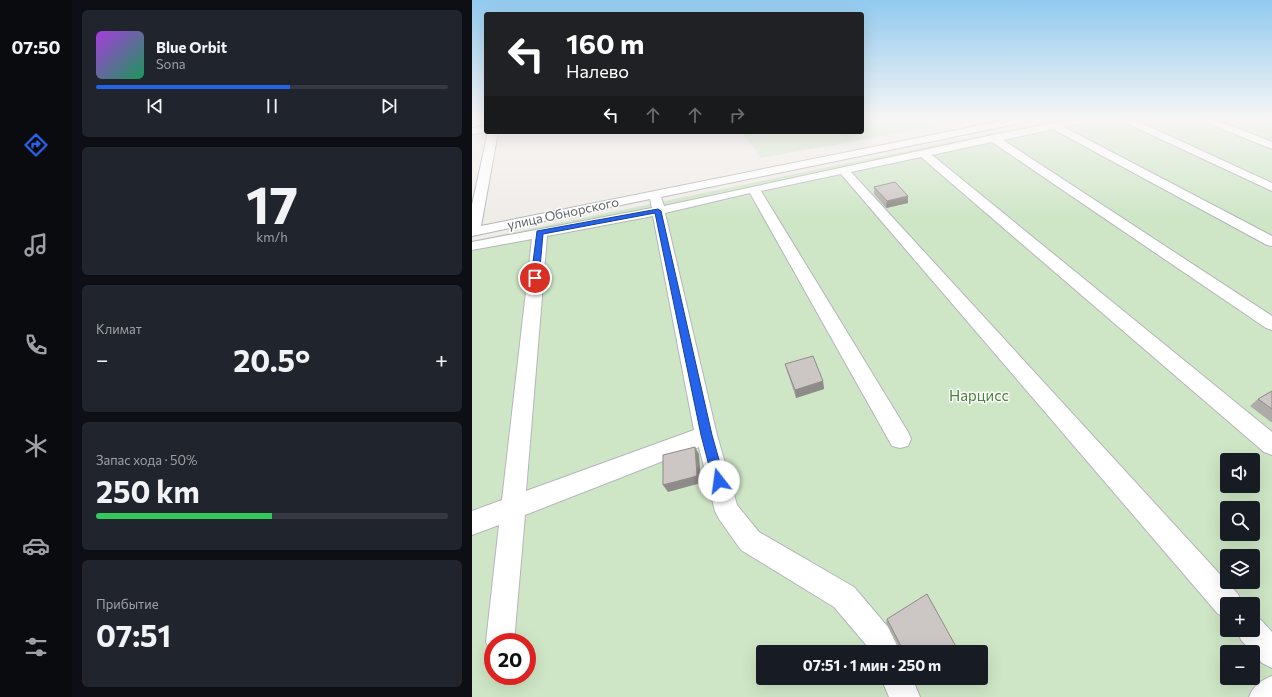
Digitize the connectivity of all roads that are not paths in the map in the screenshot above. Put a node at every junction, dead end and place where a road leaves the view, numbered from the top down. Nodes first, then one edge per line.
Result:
1 (489, 153) edge
2 (876, 153) edge
3 (923, 153) joint
4 (1015, 153) edge
5 (1105, 153) edge
6 (1198, 153) edge
7 (843, 170) junction
8 (1272, 187) edge
9 (754, 189) junction
10 (656, 202) junction
11 (473, 232) edge
12 (540, 233) junction
13 (1272, 242) edge
14 (472, 246) edge
15 (1272, 324) edge
16 (706, 435) junction
17 (900, 439) dead end
18 (1272, 445) edge
19 (512, 507) junction
20 (472, 523) edge
21 (1222, 597) edge
22 (501, 633) edge
23 (1258, 637) edge
24 (882, 645) edge
25 (1272, 653) edge
26 (899, 685) edge
27 (1272, 691) edge
28 (905, 697) edge
29 (1264, 697) edge

1 - 11 street
2 - 10 street
3 - 7 street
3 - 18 street
4 - 15 street
5 - 13 street
6 - 8 street
7 - 9 street
7 - 21 street
9 - 10 street
9 - 17 street
10 - 11 street, улица Обнорского
10 - 12 street
10 - 16 street
12 - 14 street
12 - 19 street
16 - 19 street
16 - 24 street
19 - 20 street
19 - 22 street
23 - 25 street
26 - 28 street
27 - 29 street

